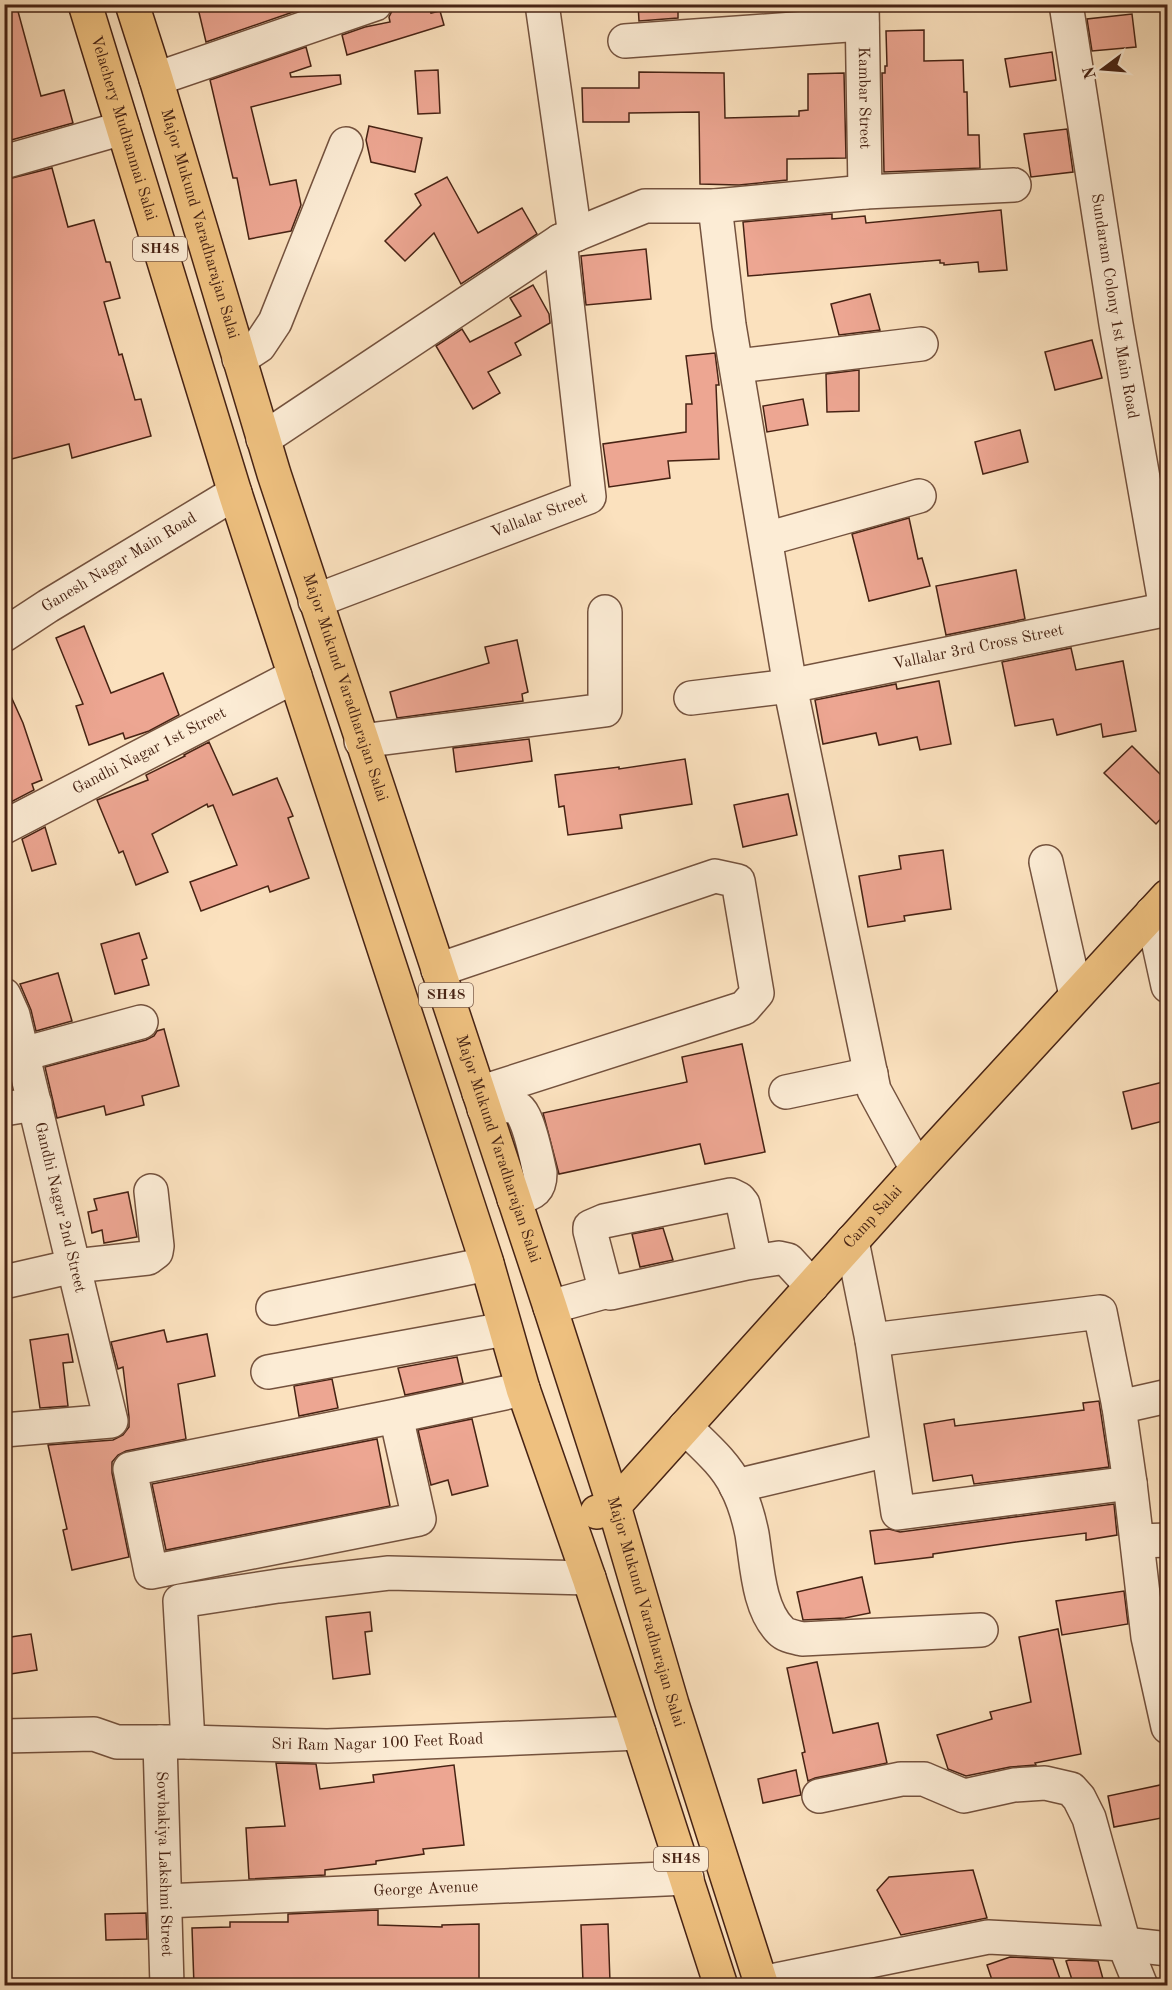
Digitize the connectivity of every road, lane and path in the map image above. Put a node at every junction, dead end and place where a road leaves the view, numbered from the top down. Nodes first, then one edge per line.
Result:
1 (85, 4) edge
2 (132, 4) edge
3 (375, 4) edge
4 (542, 4) edge
5 (1066, 4) edge
6 (862, 14) edge
7 (625, 41) dead end
8 (156, 79) junction
9 (123, 128) junction
10 (346, 144) dead end
11 (4, 162) edge
12 (1014, 185) dead end
13 (865, 192) junction
14 (715, 206) junction
15 (568, 238) junction
16 (921, 344) dead end
17 (239, 359) junction
18 (737, 366) junction
19 (263, 438) junction
20 (235, 493) junction
21 (919, 496) dead end
22 (766, 540) junction
23 (315, 601) junction
24 (1167, 609) edge
25 (605, 612) dead end
26 (5, 632) edge
27 (295, 676) junction
28 (790, 686) junction
29 (691, 698) dead end
30 (361, 741) junction
31 (4, 827) edge
32 (1046, 862) dead end
33 (1160, 905) edge
34 (438, 970) junction
35 (1167, 986) edge
36 (4, 995) edge
37 (1076, 995) junction
38 (141, 1022) dead end
39 (23, 1054) junction
40 (871, 1074) junction
41 (786, 1092) dead end
42 (481, 1101) junction
43 (20, 1107) edge
44 (917, 1169) junction
45 (151, 1191) dead end
46 (852, 1241) junction
47 (755, 1261) junction
48 (487, 1264) junction
49 (74, 1266) junction
50 (4, 1282) edge
51 (812, 1286) junction
52 (608, 1291) junction
53 (550, 1307) junction
54 (273, 1308) dead end
55 (505, 1329) junction
56 (872, 1340) junction
57 (268, 1372) dead end
58 (523, 1389) junction
59 (1167, 1395) edge
60 (1119, 1407) junction
61 (396, 1416) junction
62 (685, 1427) junction
63 (4, 1430) edge
64 (888, 1450) junction
65 (1130, 1483) junction
66 (736, 1486) junction
67 (614, 1506) junction
68 (570, 1522) junction
69 (1153, 1540) edge
70 (589, 1578) junction
71 (981, 1630) dead end
72 (1167, 1727) edge
73 (639, 1733) junction
74 (4, 1736) edge
75 (117, 1742) junction
76 (174, 1742) junction
77 (4, 1756) edge
78 (819, 1796) dead end
79 (687, 1878) junction
80 (165, 1901) junction
81 (1124, 1944) junction
82 (1167, 1949) edge
83 (762, 1984) edge
84 (167, 1986) edge
85 (721, 1986) edge
86 (1141, 1986) edge

1 - 9 main road, Velachery Mudhanmai Salai / SH48
2 - 8 main road, Major Mukund Varadharajan Salai / SH48
3 - 8 street
4 - 15 street
5 - 24 street, Sundaram Colony 1st Main Road
6 - 7 street
6 - 13 street, Kambar Street
8 - 17 main road, Major Mukund Varadharajan Salai / SH48
9 - 11 street
9 - 20 main road, Velachery Mudhanmai Salai / SH48
10 - 17 street
12 - 13 street
13 - 14 street
14 - 15 street
14 - 18 street
15 - 19 street
15 - 23 street, Vallalar Street
16 - 18 street
17 - 19 main road, Major Mukund Varadharajan Salai / SH48
18 - 22 street
19 - 23 main road, Major Mukund Varadharajan Salai / SH48
20 - 26 street, Ganesh Nagar Main Road
20 - 27 main road, SH48
21 - 22 street
22 - 28 street
23 - 30 main road, Major Mukund Varadharajan Salai / SH48
24 - 28 street, Vallalar 3rd Cross Street
25 - 30 street
27 - 31 street, Gandhi Nagar 1st Street
27 - 48 main road, SH48
28 - 29 street, Vallalar 3rd Cross Street
28 - 40 street
30 - 34 main road, Major Mukund Varadharajan Salai / SH48
32 - 37 street
33 - 35 street
33 - 37 main road, Camp Salai
34 - 42 main road, Major Mukund Varadharajan Salai / SH48
34 - 42 street
36 - 39 street, Gandhi Nagar 2nd Street
37 - 44 main road, Camp Salai
38 - 39 street
39 - 43 street, Gandhi Nagar 2nd Street
40 - 41 street
40 - 44 street
42 - 53 main road, Major Mukund Varadharajan Salai / SH48
43 - 49 street, Gandhi Nagar 2nd Street
44 - 46 main road, Camp Salai
45 - 49 street
46 - 51 main road, Camp Salai
46 - 56 street
47 - 51 street
47 - 52 street
47 - 52 street
48 - 54 street
48 - 55 main road, SH48
49 - 50 street
49 - 63 street, Gandhi Nagar 2nd Street
51 - 62 main road, Camp Salai
52 - 53 street
53 - 67 main road, Major Mukund Varadharajan Salai / SH48
55 - 57 street
55 - 58 main road, SH48
56 - 60 street
56 - 64 street
58 - 61 street
58 - 68 main road, SH48
59 - 60 street
60 - 65 street
61 - 61 street
62 - 66 street
62 - 67 main road, Camp Salai
64 - 65 street
64 - 66 street
65 - 69 street
66 - 71 street
67 - 68 main road, Camp Salai
67 - 83 main road, Major Mukund Varadharajan Salai / SH48
68 - 70 main road, SH48
69 - 72 street
70 - 73 main road, SH48
70 - 76 street, Sowbakiya Lakshmi Street
73 - 76 street, Sri Ram Nagar 100 Feet Road
73 - 79 main road, SH48
74 - 75 street, Sri Ram Nagar 100 Feet Road
75 - 76 street, Sri Ram Nagar 100 Feet Road
75 - 77 street, Sri Ram Nagar 100 Feet Road
76 - 80 street, Sowbakiya Lakshmi Street
78 - 81 street
79 - 80 street, George Avenue
79 - 85 main road, SH48
80 - 84 street, Sowbakiya Lakshmi Street
81 - 82 street
81 - 83 street
81 - 86 street

